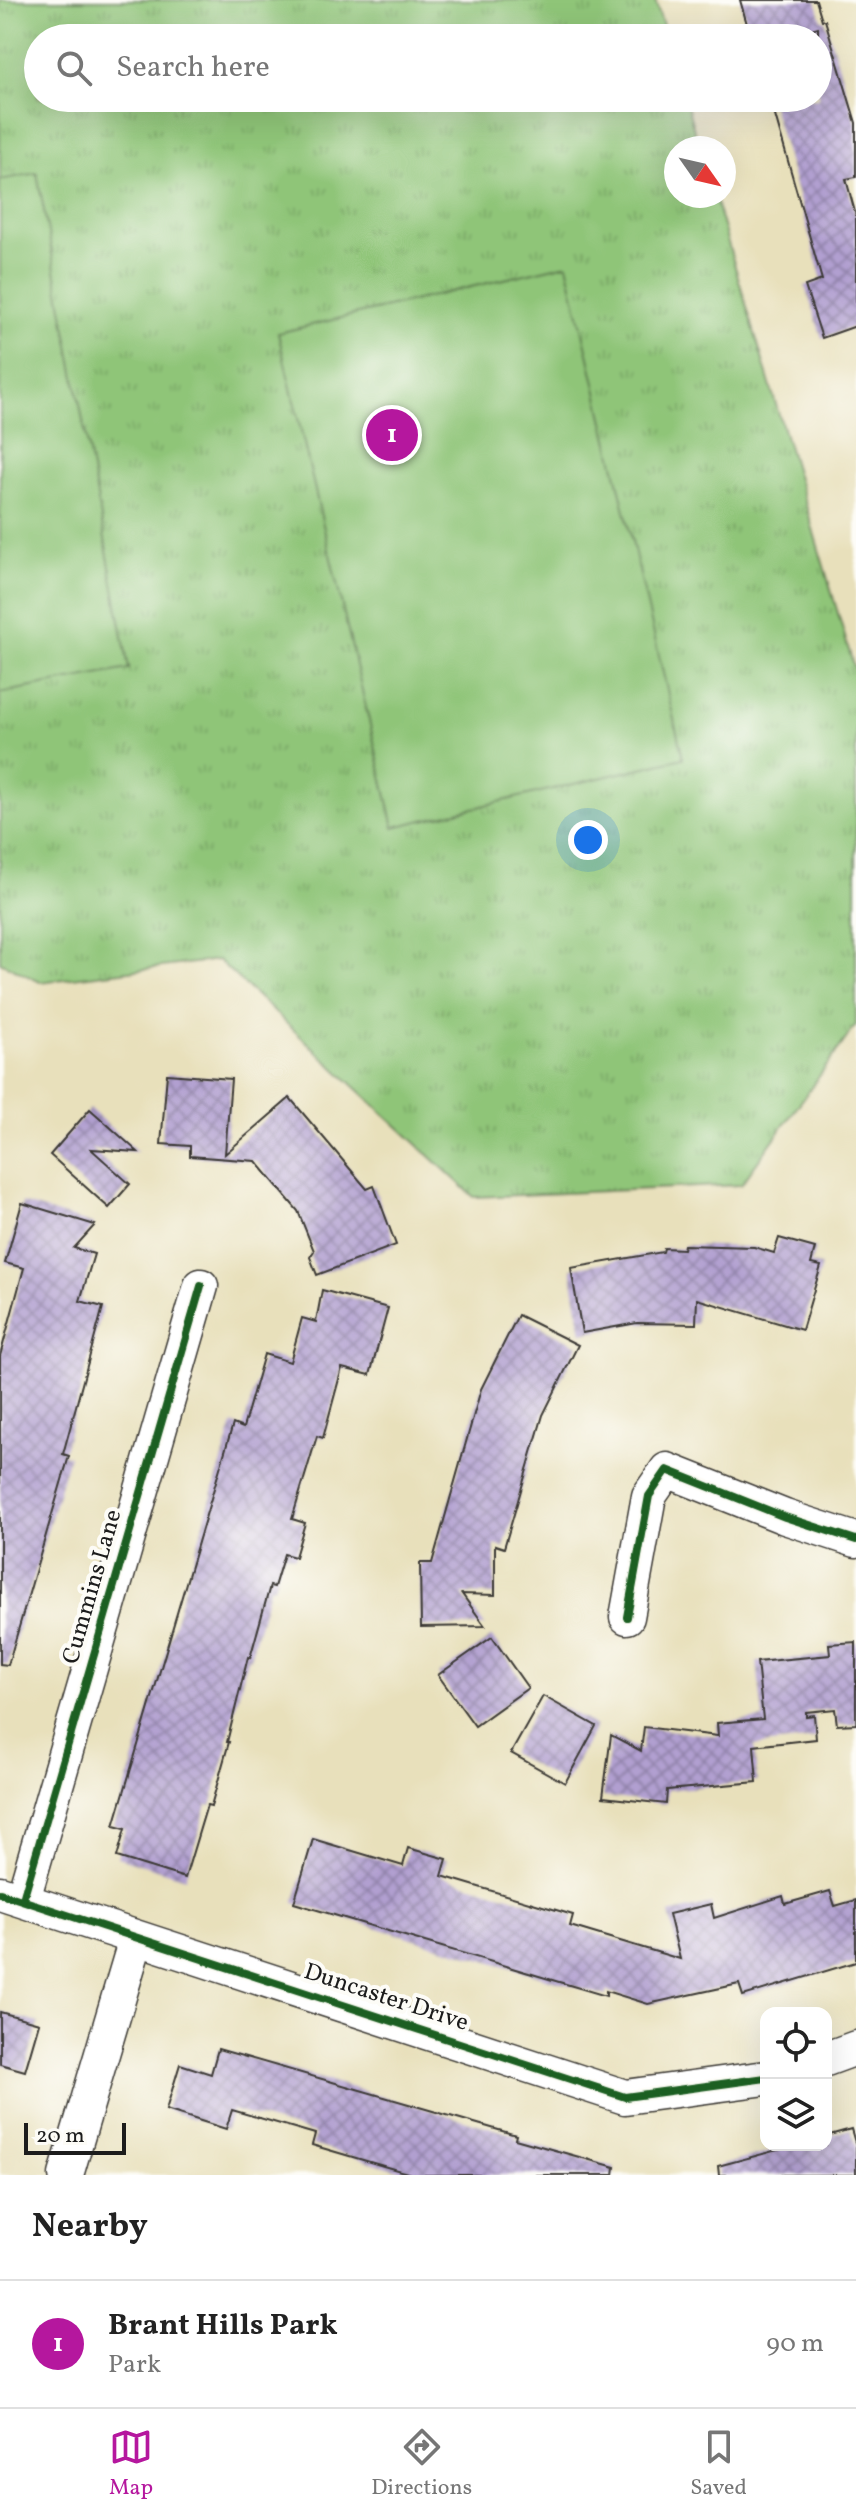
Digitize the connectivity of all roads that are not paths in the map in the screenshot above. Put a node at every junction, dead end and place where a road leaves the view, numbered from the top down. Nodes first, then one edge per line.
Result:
1 (201, 1286) dead end
2 (856, 1540) edge
3 (627, 1617) dead end
4 (12, 1896) edge
5 (136, 1939) junction
6 (856, 2048) edge
7 (832, 2057) edge
8 (760, 2079) edge
9 (66, 2175) edge

1 - 4 street, Cummins Lane
2 - 3 street
4 - 5 street, Duncaster Drive
5 - 8 street, Duncaster Drive
5 - 9 street
6 - 7 street

